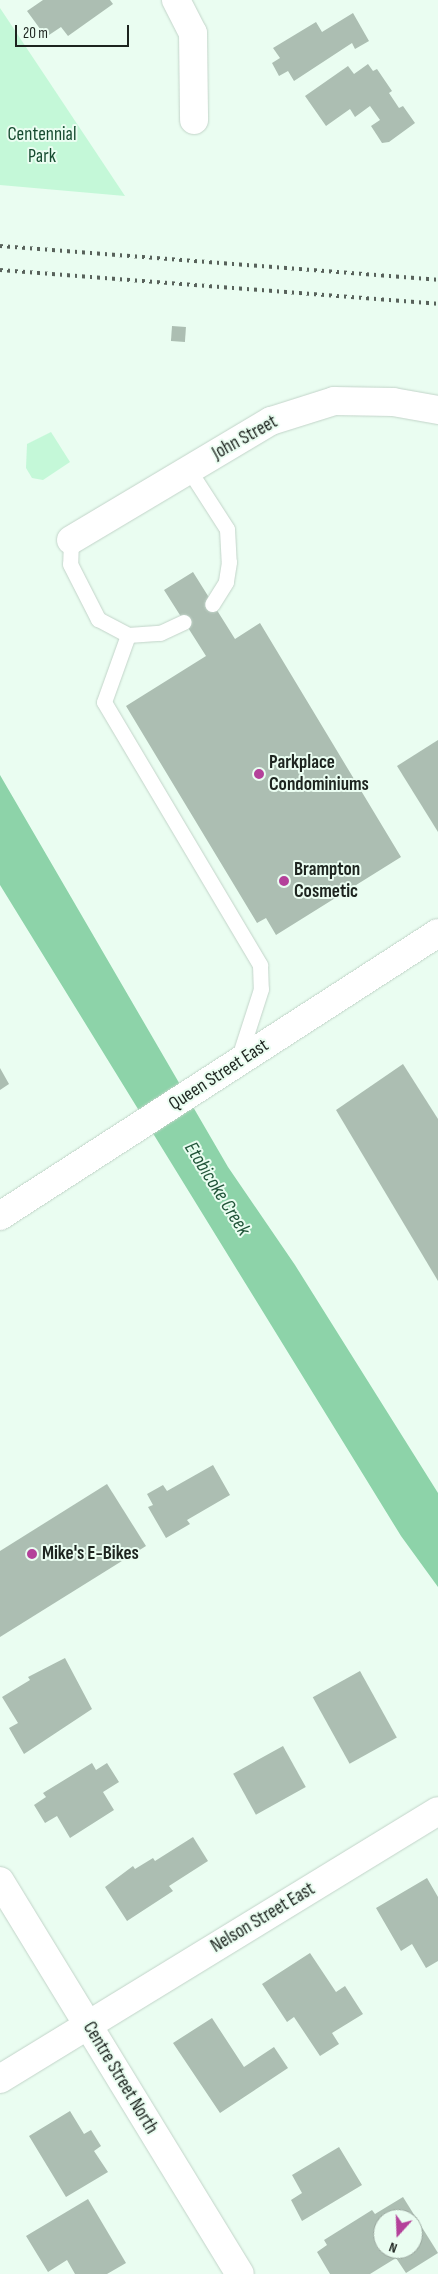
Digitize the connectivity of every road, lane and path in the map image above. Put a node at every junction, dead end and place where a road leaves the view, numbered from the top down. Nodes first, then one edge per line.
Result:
1 (176, 0) edge
2 (194, 120) dead end
3 (438, 410) edge
4 (189, 470) junction
5 (71, 540) joint
6 (212, 604) dead end
7 (184, 622) dead end
8 (128, 635) junction
9 (438, 933) edge
10 (237, 1064) junction
11 (0, 1216) edge
12 (438, 1811) edge
13 (0, 1881) edge
14 (87, 2025) junction
15 (0, 2079) edge
16 (240, 2274) edge

1 - 2 street
3 - 4 street, John Street
4 - 5 street, John Street
4 - 6 lane
5 - 8 lane
7 - 8 lane
8 - 10 lane
9 - 10 street, Queen Street East
10 - 11 street, Queen Street East
12 - 14 street, Nelson Street East
13 - 14 street, Centre Street North
14 - 15 street, Nelson Street East
14 - 16 street, Centre Street North

